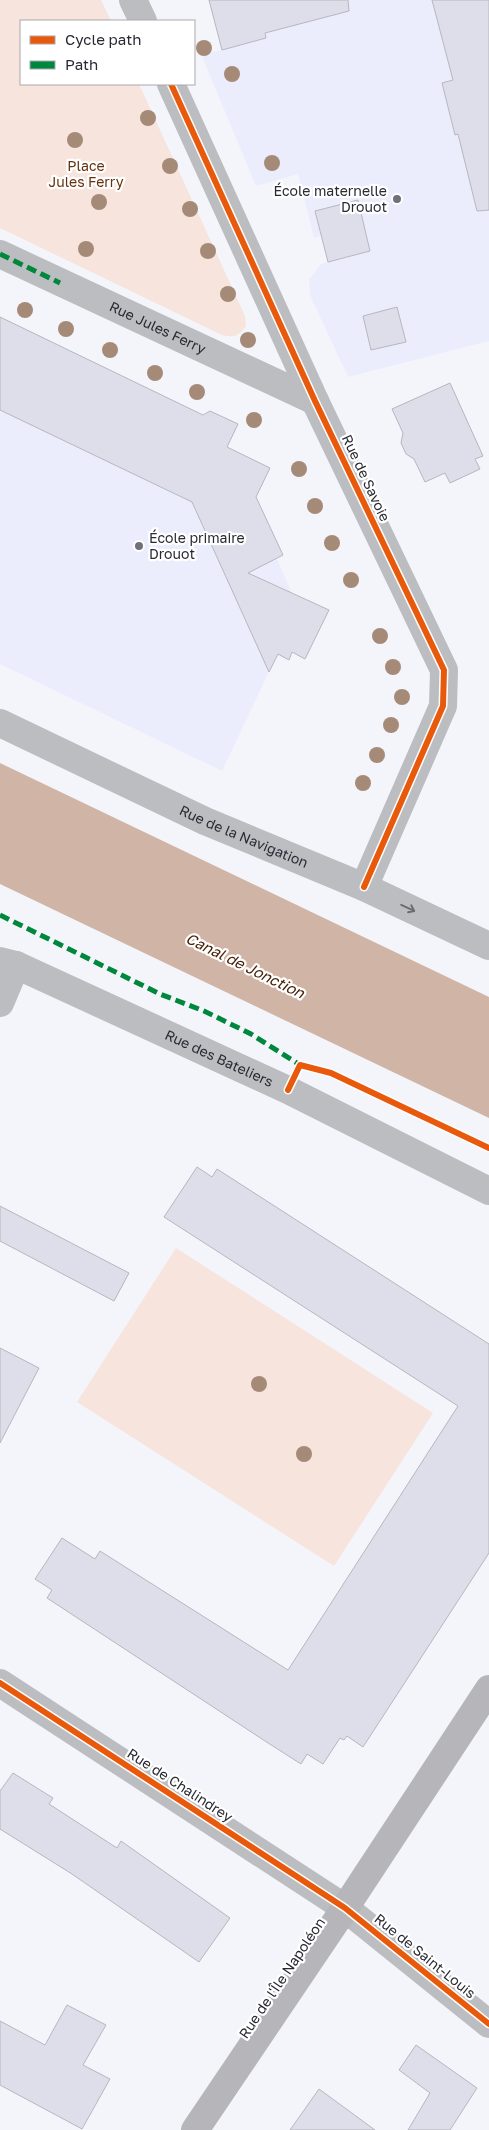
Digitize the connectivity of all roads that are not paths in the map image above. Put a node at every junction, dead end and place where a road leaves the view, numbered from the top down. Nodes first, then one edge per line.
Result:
1 (133, 0) edge
2 (143, 20) edge
3 (171, 85) edge
4 (0, 254) edge
5 (315, 400) junction
6 (0, 724) edge
7 (364, 887) junction
8 (489, 946) edge
9 (8, 963) edge
10 (0, 1003) edge
11 (489, 1191) edge
12 (0, 1683) edge
13 (489, 1689) edge
14 (345, 1908) junction
15 (489, 2024) edge
16 (195, 2130) edge

1 - 2 street
3 - 5 street, Rue de Savoie
4 - 5 street, Rue Jules Ferry
5 - 7 street, Rue de Savoie
6 - 7 street, Rue de la Navigation
7 -> 8 street, Rue de la Navigation
9 - 10 street
9 - 11 street, Rue des Bateliers
12 - 14 street, Rue de Chalindrey
13 - 14 main road, Rue de l'Île Napoléon
14 - 15 street, Rue de Saint-Louis
14 - 16 main road, Rue de l'Île Napoléon

